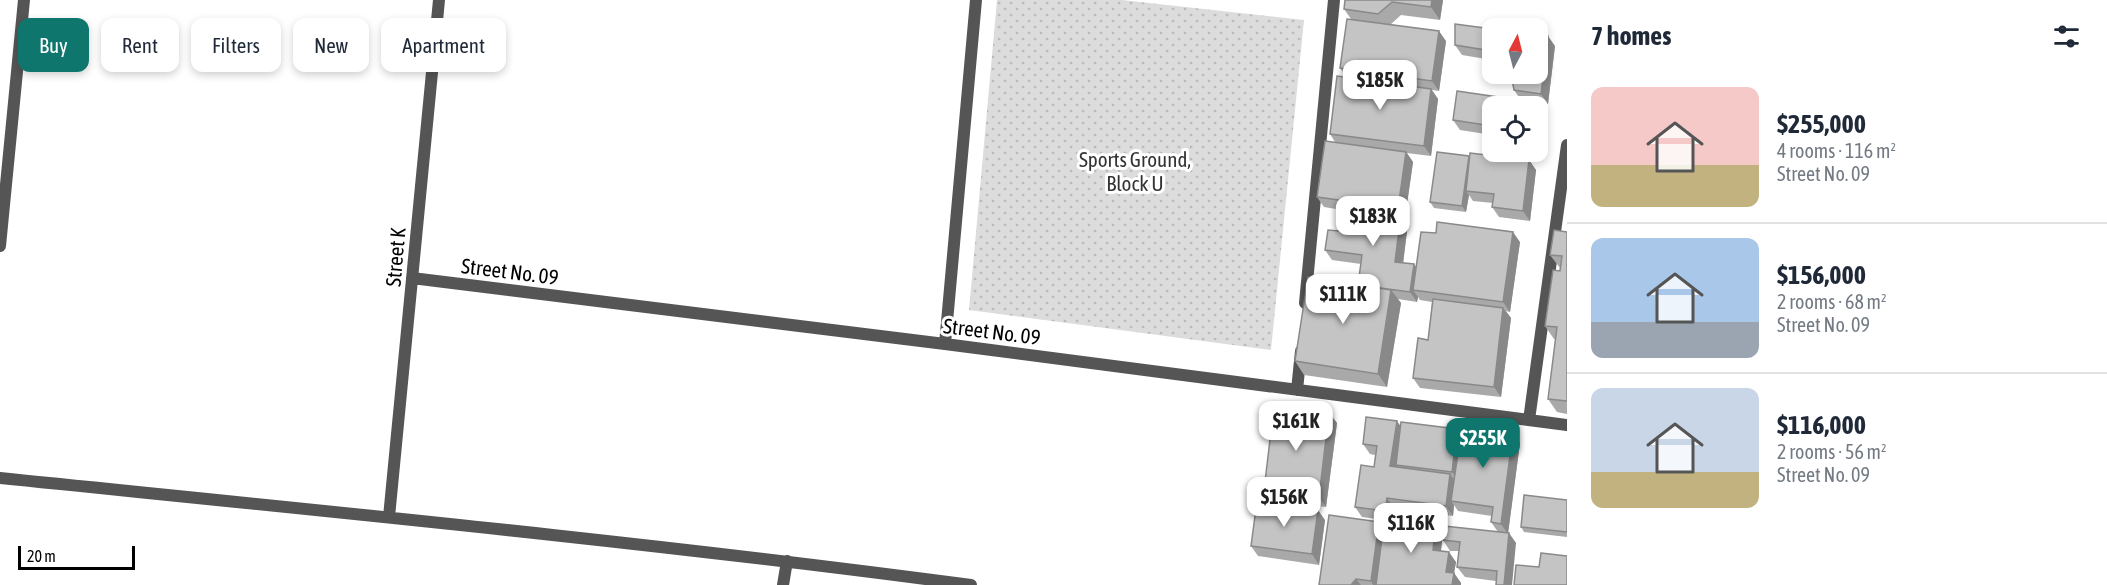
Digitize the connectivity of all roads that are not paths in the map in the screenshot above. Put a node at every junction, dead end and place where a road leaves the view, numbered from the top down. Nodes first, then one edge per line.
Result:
1 (24, 0) edge
2 (438, 0) edge
3 (976, 0) edge
4 (1334, 0) edge
5 (1567, 145) edge
6 (0, 246) edge
7 (412, 278) junction
8 (1304, 319) edge
9 (1301, 343) edge
10 (945, 344) junction
11 (1297, 390) junction
12 (1529, 420) junction
13 (1567, 425) edge
14 (0, 478) edge
15 (389, 517) junction
16 (787, 561) junction
17 (783, 585) edge
18 (971, 585) edge

1 - 6 street
2 - 7 street, Street K
3 - 10 street
4 - 8 street
5 - 12 street
7 - 10 street, Street No. 09
7 - 15 street, Street K
9 - 11 street
10 - 11 street, Street No. 09
11 - 12 street, Street No. 09
12 - 13 street, Street No. 09
14 - 15 street
15 - 16 street
16 - 17 street
16 - 18 street

